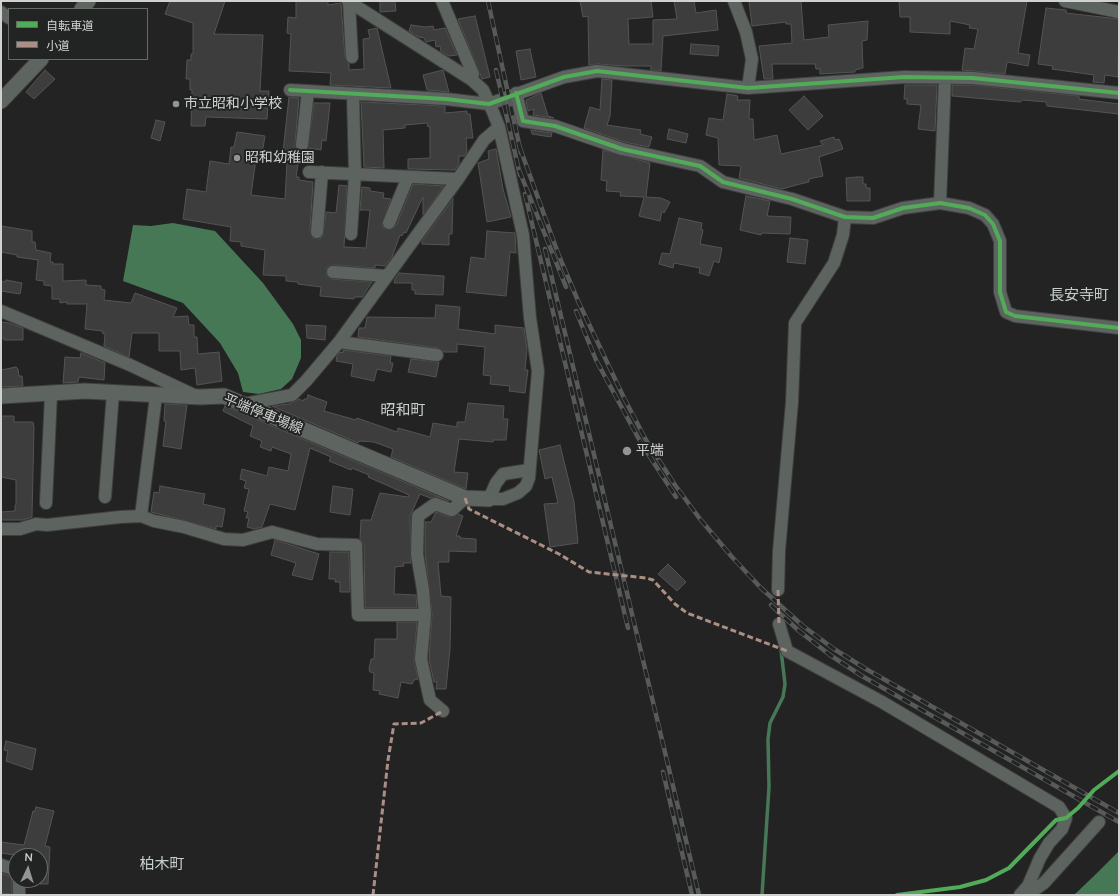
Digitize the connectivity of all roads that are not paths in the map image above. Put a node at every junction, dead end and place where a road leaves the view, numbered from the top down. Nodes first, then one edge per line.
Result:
1 (349, 1) edge
2 (442, 1) edge
3 (734, 1) edge
4 (1065, 1) edge
5 (1119, 12) edge
6 (352, 57) dead end
7 (40, 60) edge
8 (945, 78) junction
9 (472, 80) junction
10 (748, 88) junction
11 (290, 90) dead end
12 (308, 91) junction
13 (516, 93) junction
14 (1119, 93) edge
15 (353, 94) junction
16 (1, 101) edge
17 (489, 104) junction
18 (498, 127) junction
19 (302, 145) dead end
20 (309, 172) dead end
21 (322, 172) junction
22 (355, 174) junction
23 (408, 177) junction
24 (458, 179) junction
25 (940, 203) junction
26 (845, 217) junction
27 (389, 223) dead end
28 (317, 232) dead end
29 (351, 234) dead end
30 (333, 272) dead end
31 (387, 276) junction
32 (1, 311) edge
33 (1119, 328) edge
34 (339, 342) junction
35 (437, 355) dead end
36 (113, 393) junction
37 (52, 394) junction
38 (1, 396) edge
39 (156, 396) junction
40 (200, 397) junction
41 (244, 404) junction
42 (529, 470) junction
43 (105, 497) dead end
44 (465, 498) junction
45 (489, 500) junction
46 (46, 503) dead end
47 (141, 516) junction
48 (1, 529) edge
49 (778, 590) dead end
50 (425, 615) junction
51 (779, 624) dead end
52 (443, 711) dead end
53 (1098, 822) dead end
54 (1020, 895) edge
55 (1027, 895) edge

1 - 6 street
1 - 9 street
2 - 9 street
3 - 10 street
4 - 5 street
7 - 16 main road
8 - 10 street
8 - 14 street
8 - 25 street
9 - 17 street
10 - 13 street
11 - 12 street
12 - 15 street
12 - 19 street
13 - 17 street
13 - 26 street
15 - 17 street
15 - 22 street
17 - 18 street
18 - 24 street
18 - 42 street
20 - 21 street
21 - 22 street
21 - 28 street
22 - 23 street
22 - 29 street
23 - 24 street
23 - 27 street
24 - 31 street
25 - 26 street
25 - 33 street
26 - 49 street
30 - 31 street
31 - 34 street
32 - 40 street
34 - 35 street
34 - 41 street
36 - 37 main road, 平端停車場線
36 - 39 main road, 平端停車場線
36 - 43 street
37 - 38 main road, 平端停車場線
37 - 46 street
39 - 40 main road, 平端停車場線
39 - 47 street
40 - 41 main road, 平端停車場線
41 - 44 main road, 平端停車場線
42 - 45 street
42 - 45 street
44 - 45 main road, 平端停車場線
44 - 50 street
47 - 48 street
47 - 50 street
50 - 52 street
51 - 54 street
53 - 55 street

